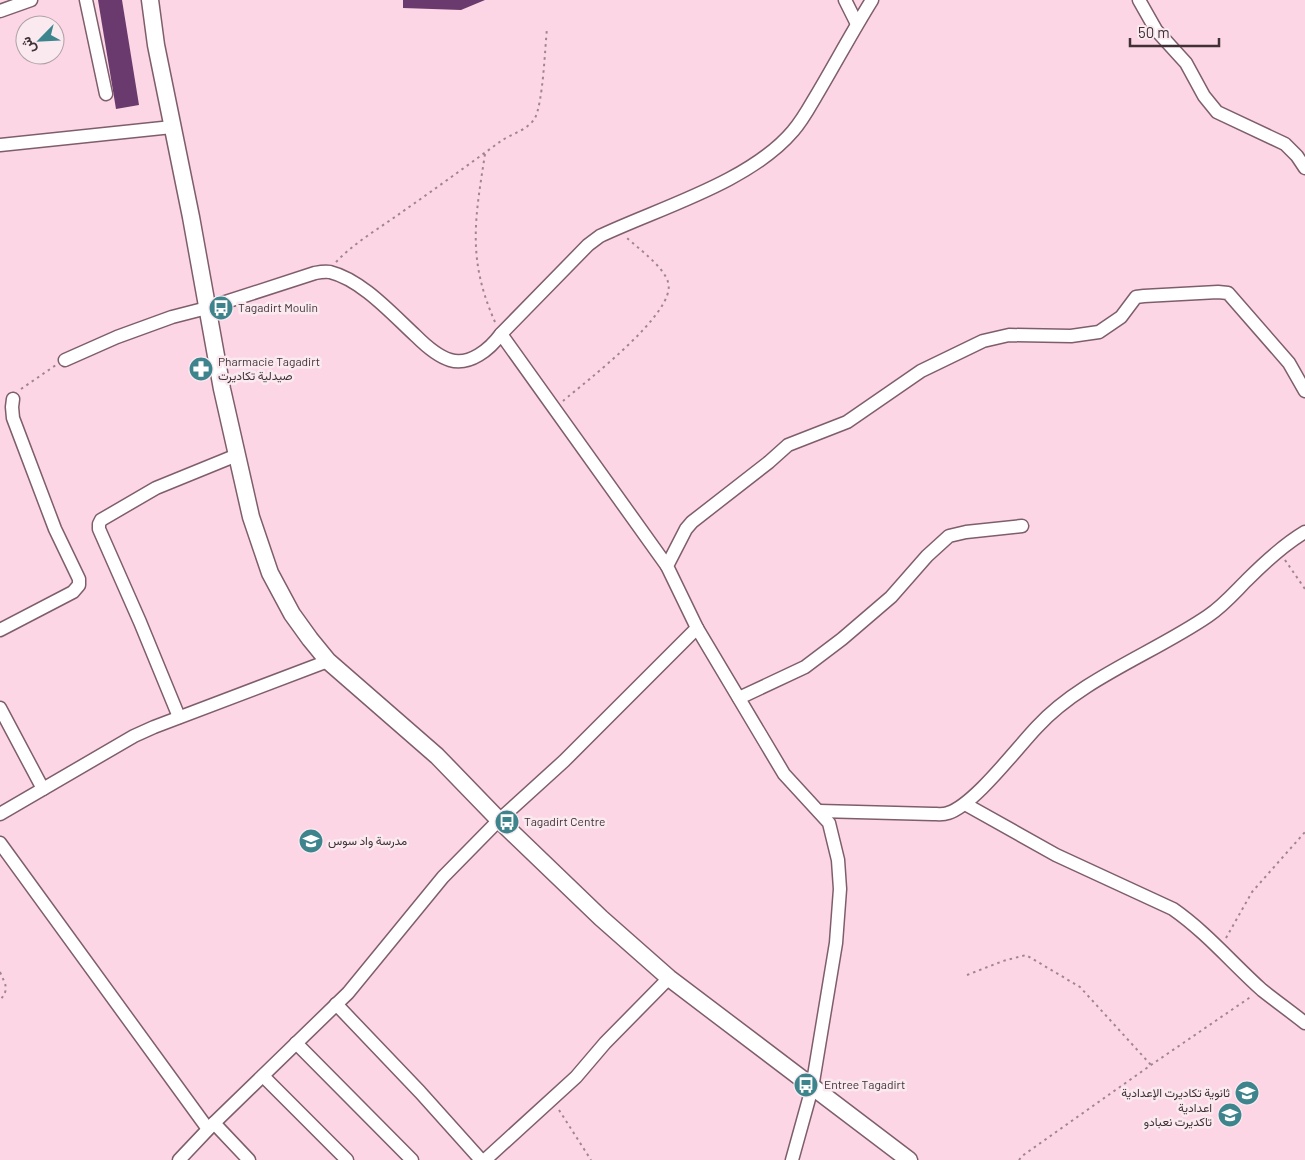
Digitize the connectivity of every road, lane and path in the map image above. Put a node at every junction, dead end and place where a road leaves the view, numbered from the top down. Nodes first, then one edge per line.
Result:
1 (31, 0) edge
2 (86, 0) edge
3 (150, 0) edge
4 (845, 0) edge
5 (872, 0) edge
6 (1139, 0) edge
7 (0, 11) edge
8 (857, 24) junction
9 (547, 28) dead end
10 (106, 94) dead end
11 (172, 127) junction
12 (0, 145) edge
13 (485, 154) junction
14 (1305, 168) edge
15 (616, 228) junction
16 (328, 272) junction
17 (207, 308) junction
18 (501, 334) junction
19 (65, 360) joint
20 (1305, 391) edge
21 (13, 399) joint
22 (554, 410) junction
23 (237, 455) junction
24 (1022, 526) dead end
25 (1305, 532) edge
26 (1279, 550) junction
27 (667, 566) junction
28 (1305, 589) edge
29 (697, 628) junction
30 (0, 630) edge
31 (328, 661) junction
32 (739, 698) junction
33 (0, 708) edge
34 (179, 717) junction
35 (43, 789) junction
36 (966, 804) junction
37 (819, 811) junction
38 (0, 814) edge
39 (499, 820) junction
40 (1305, 832) edge
41 (0, 843) edge
42 (1220, 949) junction
43 (0, 972) edge
44 (967, 975) dead end
45 (669, 978) junction
46 (1262, 989) junction
47 (0, 1000) edge
48 (336, 1004) junction
49 (1305, 1023) edge
50 (296, 1043) junction
51 (1151, 1065) junction
52 (263, 1076) junction
53 (812, 1088) junction
54 (552, 1099) junction
55 (211, 1126) junction
56 (179, 1160) edge
57 (249, 1160) edge
58 (347, 1160) edge
59 (412, 1160) edge
60 (481, 1160) edge
61 (485, 1160) edge
62 (592, 1160) edge
63 (792, 1160) edge
64 (909, 1160) edge
65 (1019, 1160) edge

1 - 7 street
2 - 10 street
3 - 11 street
4 - 8 street
5 - 8 street
6 - 14 street
8 - 15 street
9 - 13 path
11 - 12 street
11 - 17 street
13 - 16 path
13 - 18 path
15 - 18 street
15 - 22 path
16 - 17 street
16 - 18 street
17 - 19 street
17 - 23 street
18 - 22 street
19 - 21 path
20 - 27 street
21 - 30 street
22 - 27 street
23 - 31 street
23 - 34 street
24 - 32 street
25 - 26 street
26 - 28 path
26 - 36 street
27 - 29 street
29 - 32 street
29 - 39 street
31 - 34 street
31 - 39 street
32 - 37 street
33 - 35 street
34 - 35 street
35 - 38 street
36 - 37 street
36 - 42 street
37 - 53 street
39 - 45 street
39 - 48 street
40 - 42 path
41 - 55 street
42 - 46 street
43 - 47 path
44 - 51 path
45 - 53 street
45 - 54 street
46 - 49 street
46 - 51 path
48 - 50 street
48 - 60 street
50 - 52 street
50 - 59 street
51 - 65 path
52 - 55 street
52 - 58 street
53 - 63 street
53 - 64 street
54 - 61 street
54 - 62 path
55 - 56 street
55 - 57 street

